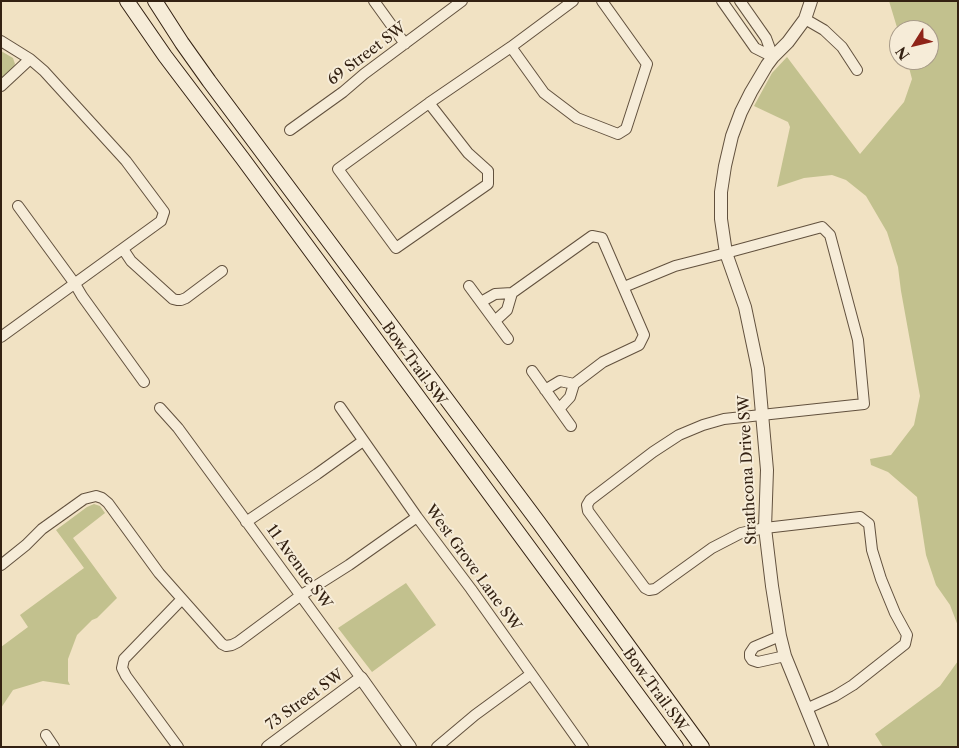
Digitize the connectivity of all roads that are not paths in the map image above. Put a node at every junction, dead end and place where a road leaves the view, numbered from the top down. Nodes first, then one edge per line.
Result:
1 (127, 1) edge
2 (155, 1) edge
3 (374, 1) edge
4 (462, 1) edge
5 (573, 1) edge
6 (602, 1) edge
7 (722, 1) edge
8 (740, 1) edge
9 (811, 1) edge
10 (805, 19) junction
11 (1, 42) edge
12 (405, 44) junction
13 (511, 46) junction
14 (773, 57) junction
15 (30, 60) junction
16 (857, 70) dead end
17 (1, 86) edge
18 (429, 103) junction
19 (290, 130) dead end
20 (18, 206) dead end
21 (123, 249) junction
22 (726, 253) junction
23 (222, 271) dead end
24 (75, 284) junction
25 (470, 286) dead end
26 (624, 287) junction
27 (512, 293) junction
28 (481, 302) junction
29 (495, 321) junction
30 (1, 338) edge
31 (508, 339) dead end
32 (532, 372) dead end
33 (144, 382) dead end
34 (574, 384) junction
35 (545, 390) junction
36 (340, 407) dead end
37 (160, 408) dead end
38 (559, 409) junction
39 (763, 416) junction
40 (571, 426) dead end
41 (362, 441) junction
42 (417, 517) junction
43 (246, 522) junction
44 (765, 528) junction
45 (1, 565) edge
46 (300, 596) junction
47 (182, 599) junction
48 (780, 636) junction
49 (785, 656) junction
50 (531, 674) junction
51 (361, 678) junction
52 (806, 708) junction
53 (46, 735) dead end
54 (54, 747) edge
55 (178, 747) edge
56 (268, 747) edge
57 (410, 747) edge
58 (437, 747) edge
59 (583, 747) edge
60 (676, 747) edge
61 (702, 747) edge
62 (822, 747) edge

1 - 60 main road, Bow Trail SW
2 - 61 main road, Bow Trail SW
3 - 12 street
4 - 12 street, 69 Street SW
5 - 13 street
6 - 13 street
7 - 14 street
8 - 14 street
9 - 10 street, Strathcona Drive SW
10 - 14 street, Strathcona Drive SW
10 - 16 street
11 - 15 street
12 - 19 street, 69 Street SW
13 - 18 street
14 - 22 street, Strathcona Drive SW
15 - 17 street
15 - 21 street
18 - 18 street
20 - 24 street
21 - 23 street
21 - 24 street
22 - 26 street
22 - 39 street, Strathcona Drive SW
22 - 39 street
24 - 30 street
24 - 33 street
25 - 28 street
26 - 27 street
26 - 34 street
27 - 28 street
27 - 29 street
28 - 29 street
29 - 31 street
32 - 35 street
34 - 35 street
34 - 38 street
35 - 38 street
36 - 41 street, West Grove Lane SW
37 - 43 street, 11 Avenue SW
38 - 40 street
39 - 44 street, Strathcona Drive SW
39 - 44 street
41 - 42 street, West Grove Lane SW
41 - 43 street
42 - 46 street
42 - 50 street, West Grove Lane SW
43 - 46 street, 11 Avenue SW
44 - 48 street, Strathcona Drive SW
44 - 52 street
45 - 47 street
46 - 47 street
46 - 51 street, 11 Avenue SW
47 - 55 street
48 - 49 street, Strathcona Drive SW
48 - 49 street
49 - 52 street, Strathcona Drive SW
50 - 58 street
50 - 59 street, West Grove Lane SW
51 - 56 street, 73 Street SW
51 - 57 street, 11 Avenue SW
52 - 62 street, Strathcona Drive SW
53 - 54 street

